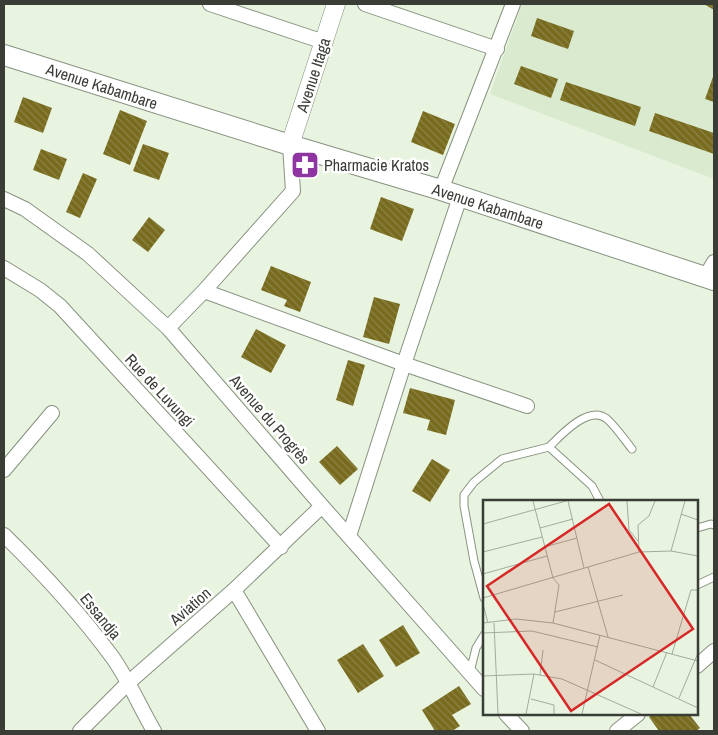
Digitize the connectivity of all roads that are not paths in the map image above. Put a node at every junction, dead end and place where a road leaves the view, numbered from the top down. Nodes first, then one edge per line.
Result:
1 (210, 4) edge
2 (336, 4) edge
3 (365, 4) edge
4 (513, 4) edge
5 (324, 42) junction
6 (497, 49) junction
7 (4, 55) edge
8 (290, 145) junction
9 (451, 194) junction
10 (4, 199) edge
11 (4, 268) edge
12 (712, 273) edge
13 (204, 291) junction
14 (168, 328) junction
15 (404, 364) junction
16 (527, 406) dead end
17 (52, 413) dead end
18 (549, 447) junction
19 (632, 448) dead end
20 (4, 470) edge
21 (599, 500) edge
22 (322, 506) junction
23 (714, 525) edge
24 (698, 528) edge
25 (4, 534) edge
26 (349, 536) junction
27 (281, 547) junction
28 (714, 577) edge
29 (698, 585) edge
30 (234, 590) junction
31 (483, 594) edge
32 (483, 637) edge
33 (714, 651) edge
34 (698, 665) edge
35 (470, 673) junction
36 (128, 683) junction
37 (483, 688) edge
38 (507, 715) edge
39 (637, 715) edge
40 (80, 731) edge
41 (154, 731) edge
42 (318, 731) edge
43 (522, 731) edge
44 (617, 731) edge

1 - 5 street
2 - 5 street, Avenue Itaga
3 - 6 street
4 - 6 street
5 - 8 street, Avenue Itaga
6 - 9 street
7 - 8 main road, Avenue Kabambare
8 - 9 main road, Avenue Kabambare
8 - 13 street
9 - 12 main road, Avenue Kabambare
9 - 15 street
10 - 14 street, Avenue du Progrès
11 - 27 street, Rue de Luvungi
13 - 14 street
13 - 15 street
14 - 22 street, Avenue du Progrès
15 - 16 street
15 - 26 street
17 - 20 street
18 - 19 lane
18 - 21 lane
18 - 31 lane
22 - 26 street, Avenue du Progrès
22 - 27 street, Aviation
23 - 24 lane
25 - 36 street, Essandja
26 - 35 street, Avenue du Progrès
27 - 30 street, Aviation
28 - 29 lane
30 - 36 street, Aviation
30 - 42 street
32 - 35 lane
33 - 34 street
35 - 37 street, Avenue du Progrès
36 - 40 street, Aviation
36 - 41 street, Essandja
38 - 43 street
39 - 44 street

